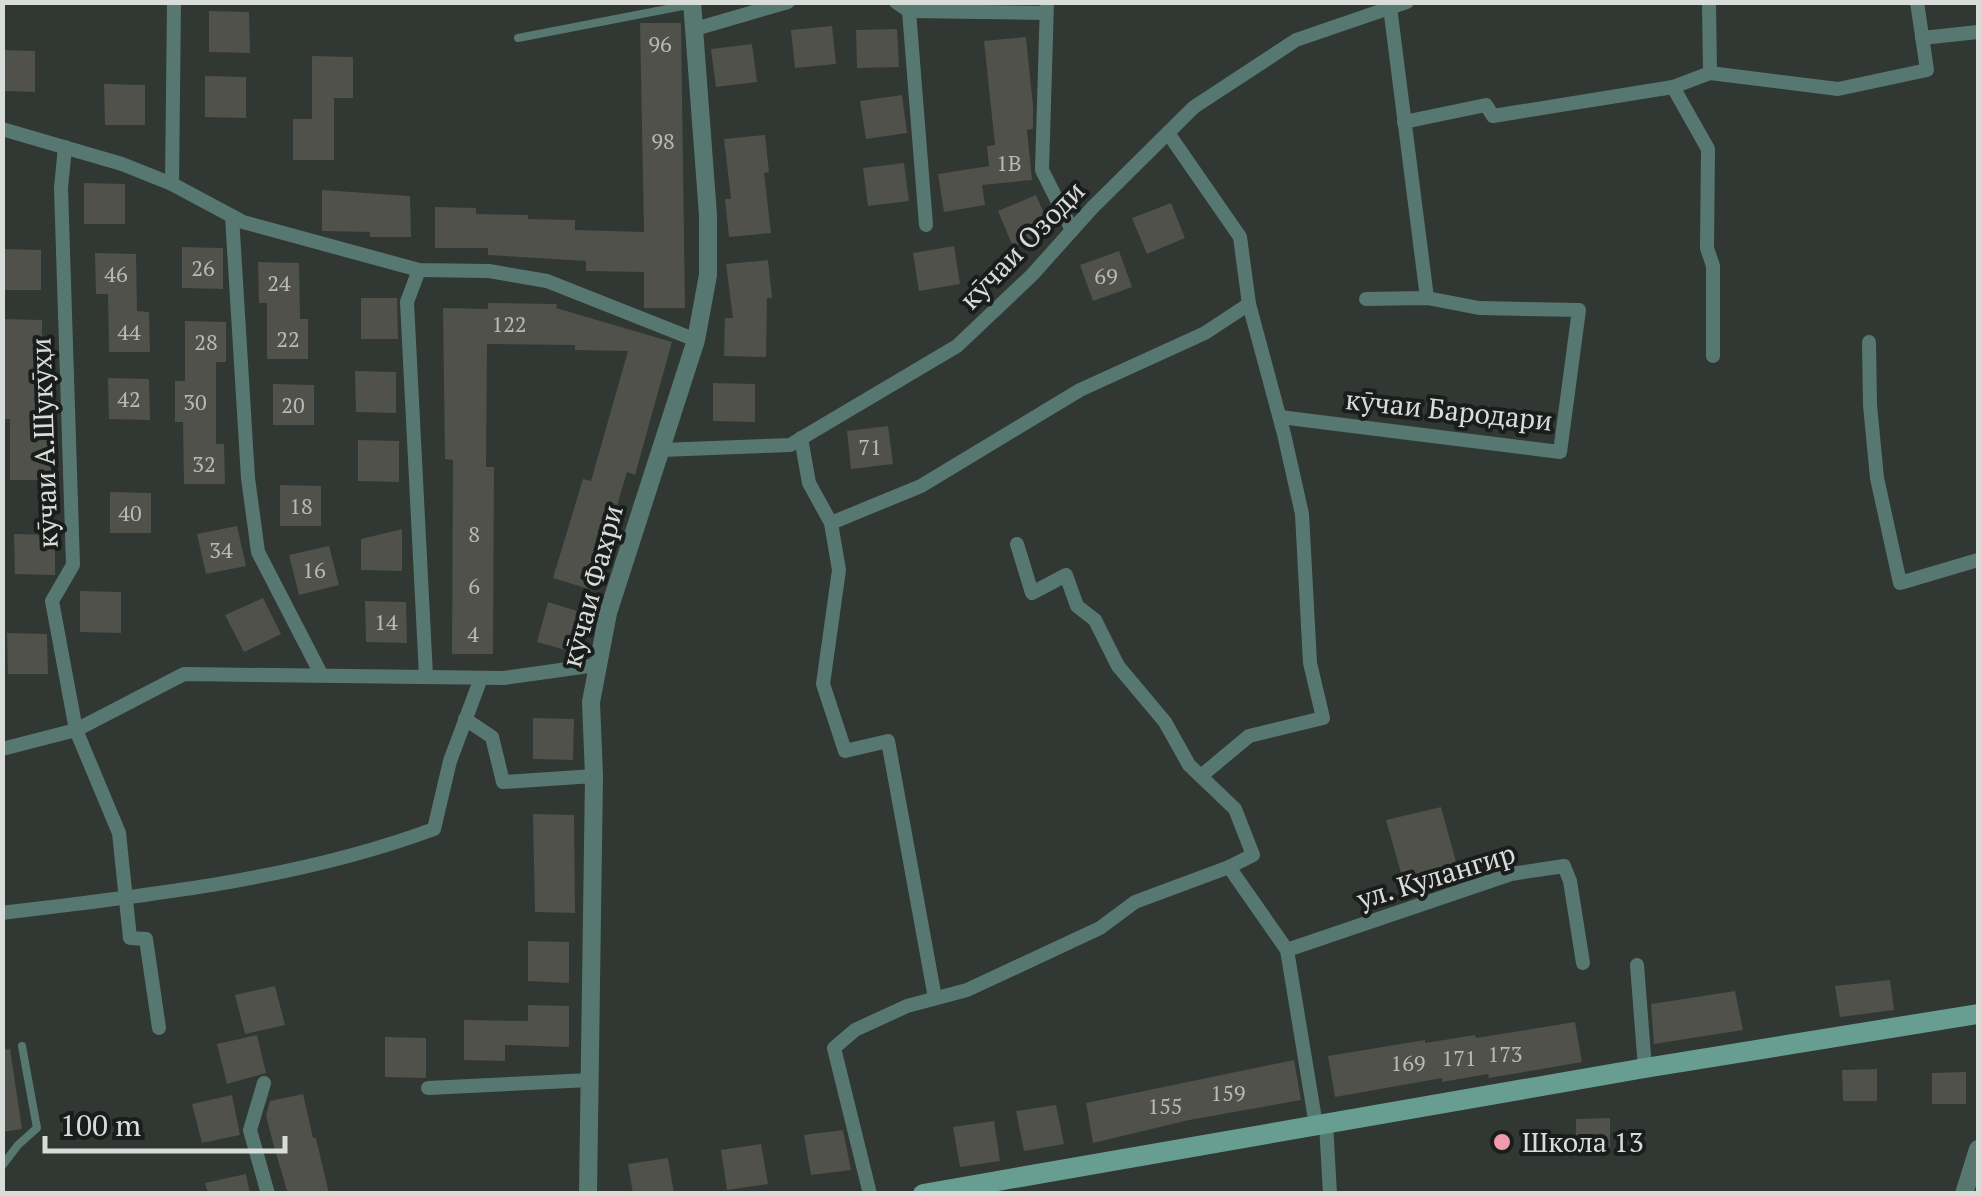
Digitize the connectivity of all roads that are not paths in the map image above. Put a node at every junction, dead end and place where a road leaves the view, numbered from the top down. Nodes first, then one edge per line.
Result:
1 (174, 2) edge
2 (788, 2) edge
3 (1408, 2) edge
4 (1708, 2) edge
5 (1917, 2) edge
6 (693, 3) edge
7 (903, 7) edge
8 (1390, 7) junction
9 (1046, 8) edge
10 (694, 29) junction
11 (1978, 32) edge
12 (518, 38) dead end
13 (1922, 38) junction
14 (1710, 73) junction
15 (1672, 88) junction
16 (1404, 122) junction
17 (2, 129) edge
18 (1168, 133) junction
19 (65, 147) junction
20 (172, 184) junction
21 (232, 216) junction
22 (926, 225) dead end
23 (1072, 230) junction
24 (419, 270) junction
25 (1427, 298) junction
26 (1366, 299) dead end
27 (1249, 304) junction
28 (696, 340) junction
29 (1869, 342) dead end
30 (1712, 356) dead end
31 (1280, 417) junction
32 (801, 438) junction
33 (661, 450) junction
34 (831, 523) junction
35 (1016, 544) dead end
36 (1978, 560) edge
37 (596, 665) junction
38 (321, 674) junction
39 (426, 676) junction
40 (480, 678) junction
41 (465, 719) junction
42 (76, 730) junction
43 (2, 749) edge
44 (594, 776) junction
45 (1201, 776) junction
46 (1229, 867) junction
47 (126, 897) junction
48 (2, 913) edge
49 (1287, 950) junction
50 (1584, 963) dead end
51 (1637, 965) dead end
52 (935, 998) junction
53 (1978, 1014) edge
54 (159, 1028) dead end
55 (22, 1046) dead end
56 (1645, 1068) junction
57 (590, 1080) junction
58 (264, 1083) dead end
59 (428, 1088) dead end
60 (1321, 1124) junction
61 (1978, 1149) edge
62 (2, 1166) edge
63 (268, 1194) edge
64 (588, 1194) edge
65 (870, 1194) edge
66 (923, 1194) edge
67 (1330, 1194) edge
68 (1964, 1194) edge

1 - 20 street
2 - 10 street
3 - 8 street, кӯчаи Озоди
4 - 14 street
5 - 13 street
6 - 10 street, кӯчаи Фахри
6 - 12 lane
7 - 9 street
7 - 22 street
8 - 16 street
8 - 18 street, кӯчаи Озоди
9 - 23 street
10 - 28 street, кӯчаи Фахри
11 - 13 street
13 - 14 street
14 - 15 street
15 - 16 street
15 - 30 street
16 - 25 street
17 - 19 street
18 - 23 street, кӯчаи Озоди
18 - 27 street
19 - 20 street
19 - 42 street, кӯчаи А.Шукӯҳи
20 - 21 street
21 - 24 street
21 - 38 street
23 - 32 street, кӯчаи Озоди
24 - 28 street
24 - 39 street
25 - 26 street, кӯчаи Бародари
25 - 31 street, кӯчаи Бародари
27 - 31 street
27 - 34 street
28 - 33 street, кӯчаи Фахри
29 - 36 street
31 - 45 street
32 - 33 street, кӯчаи Озоди
32 - 34 street
33 - 37 street, кӯчаи Фахри
34 - 52 street
35 - 45 street
37 - 40 street
37 - 44 street, кӯчаи Фахри
38 - 39 street
38 - 42 street
39 - 40 street
40 - 41 street
41 - 44 street
41 - 47 street
42 - 43 street
42 - 47 street, кӯчаи А.Шукӯҳи
44 - 57 street, кӯчаи Фахри
45 - 46 street
46 - 49 street
46 - 52 street
47 - 48 street
47 - 54 street, кӯчаи А.Шукӯҳи
49 - 50 street, ул. Кулангир
49 - 60 street
51 - 56 street
52 - 65 street
53 - 56 main road
55 - 62 lane
56 - 60 main road
57 - 59 street
57 - 64 street, кӯчаи Фахри
58 - 63 street
60 - 66 main road
60 - 67 street
61 - 68 street

